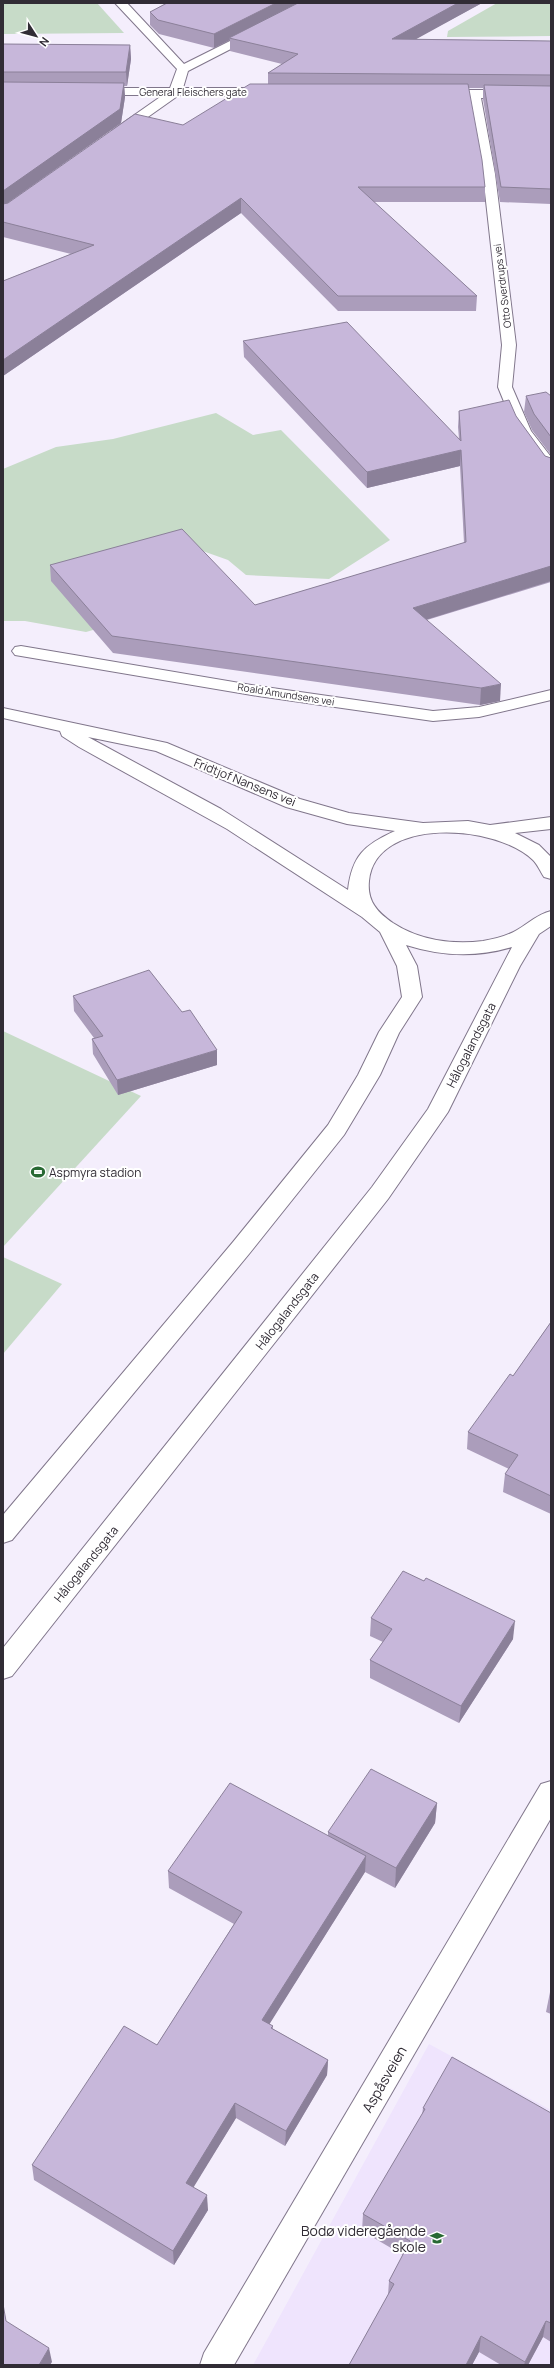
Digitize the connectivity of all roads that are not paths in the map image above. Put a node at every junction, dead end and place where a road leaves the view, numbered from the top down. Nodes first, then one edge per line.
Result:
1 (122, 3) edge
2 (270, 26) edge
3 (183, 69) junction
4 (81, 91) edge
5 (175, 92) junction
6 (277, 92) edge
7 (427, 93) edge
8 (474, 94) junction
9 (551, 94) edge
10 (105, 141) edge
11 (551, 468) edge
12 (21, 651) dead end
13 (551, 695) edge
14 (3, 713) edge
15 (61, 727) junction
16 (551, 823) edge
17 (431, 828) junction
18 (488, 830) junction
19 (551, 873) edge
20 (368, 913) junction
21 (544, 919) edge
22 (390, 931) junction
23 (3, 1533) edge
24 (3, 1668) edge
25 (551, 1792) edge
26 (216, 2365) edge

1 - 3 street
2 - 3 street
3 - 5 street
4 - 5 street, General Fleischers gate
5 - 6 street, General Fleischers gate
5 - 10 street
7 - 8 street
8 - 9 street
8 - 11 street, Otto Sverdrups vei
12 - 13 street, Roald Amundsens vei
14 - 15 street, Fridtjof Nansens vei
15 - 17 street, Fridtjof Nansens vei
15 - 20 street, Fridtjof Nansens vei
16 - 18 street, Hålogalandsgata
17 - 18 street, Hålogalandsgata
17 - 20 street, Hålogalandsgata
18 - 19 street, Hålogalandsgata
20 - 22 street, Hålogalandsgata
21 - 22 street, Hålogalandsgata
21 - 24 street, Hålogalandsgata
22 - 23 street, Hålogalandsgata
25 - 26 street, Aspåsveien

